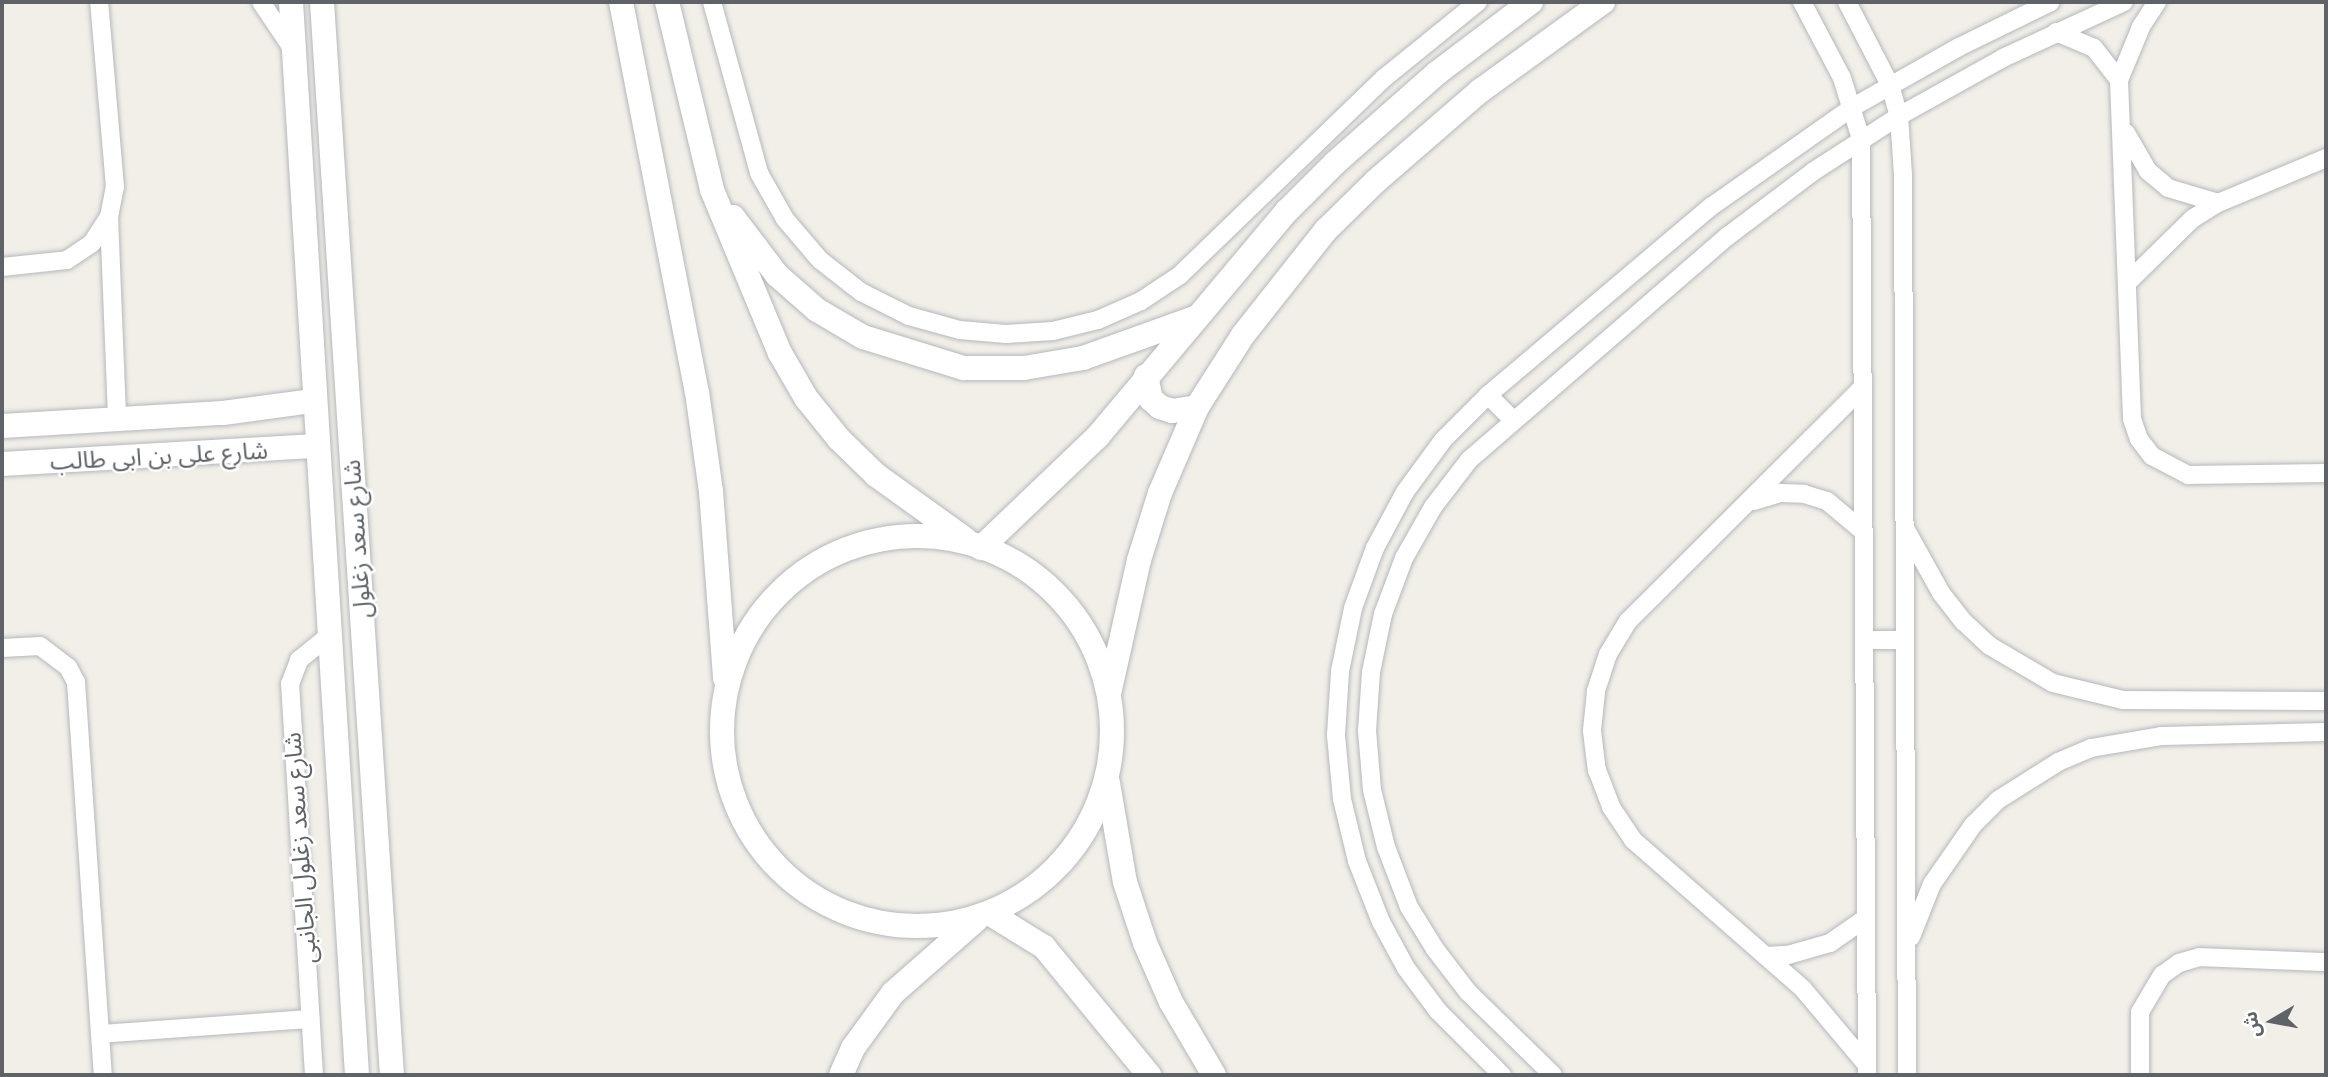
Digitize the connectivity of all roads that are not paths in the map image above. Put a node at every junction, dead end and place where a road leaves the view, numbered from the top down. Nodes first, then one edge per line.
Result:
1 (99, 2) edge
2 (261, 2) edge
3 (291, 2) edge
4 (322, 2) edge
5 (621, 2) edge
6 (667, 2) edge
7 (712, 2) edge
8 (1478, 2) edge
9 (1531, 2) edge
10 (1603, 2) edge
11 (1802, 2) edge
12 (1847, 2) edge
13 (2051, 2) edge
14 (2124, 2) edge
15 (2157, 2) edge
16 (2056, 32) junction
17 (295, 51) junction
18 (2119, 80) junction
19 (1891, 85) junction
20 (1853, 107) junction
21 (1899, 116) junction
22 (2122, 125) junction
23 (1861, 139) junction
24 (2326, 158) edge
25 (712, 190) junction
26 (2218, 203) junction
27 (109, 218) junction
28 (2, 267) edge
29 (2128, 282) junction
30 (1196, 318) junction
31 (1146, 376) junction
32 (1863, 387) junction
33 (1488, 395) junction
34 (313, 401) junction
35 (1198, 407) junction
36 (223, 413) junction
37 (117, 419) junction
38 (1511, 419) junction
39 (2, 426) edge
40 (316, 446) junction
41 (225, 451) junction
42 (2, 464) edge
43 (2326, 473) edge
44 (1750, 502) junction
45 (1905, 528) junction
46 (1864, 532) junction
47 (976, 545) junction
48 (327, 637) junction
49 (1865, 640) junction
50 (1905, 640) junction
51 (2, 648) edge
52 (726, 689) junction
53 (1109, 698) junction
54 (2326, 701) edge
55 (2326, 732) edge
56 (1107, 772) junction
57 (1409, 907) junction
58 (985, 914) junction
59 (1866, 918) junction
60 (1381, 922) junction
61 (1906, 951) junction
62 (1766, 956) junction
63 (383, 958) junction
64 (349, 959) junction
65 (2326, 962) edge
66 (310, 1019) junction
67 (100, 1034) junction
68 (1867, 1070) edge
69 (103, 1075) edge
70 (314, 1075) edge
71 (357, 1075) edge
72 (392, 1075) edge
73 (841, 1075) edge
74 (1149, 1075) edge
75 (1214, 1075) edge
76 (1502, 1075) edge
77 (1553, 1075) edge
78 (1907, 1075) edge
79 (2140, 1075) edge

1 - 27 street
2 - 17 street
3 - 17 street, شارع سعد زغلول
4 - 63 street, شارع سعد زغلول
5 - 52 street
6 - 25 street
7 - 8 street
9 - 30 street
10 - 35 street
11 - 20 street
12 - 19 street
13 - 19 street
14 - 16 street
15 - 18 street
16 - 18 street
16 - 21 street
17 - 34 street, شارع سعد زغلول
18 - 22 street
19 - 20 street
19 - 21 street
20 - 23 street
20 - 33 street
21 - 23 street
21 - 45 street
22 - 26 street
22 - 29 street
23 - 32 street
23 - 38 street
24 - 26 street
25 - 30 street
25 - 47 street
26 - 29 street
27 - 28 street
27 - 37 street
29 - 43 street
30 - 31 street
31 - 35 street
31 - 47 street
32 - 44 street
32 - 46 street
33 - 38 street
33 - 60 street
34 - 36 street, شارع على بن ابى طالب
34 - 40 street, شارع سعد زغلول
35 - 53 street
36 - 37 street, شارع على بن ابى طالب
36 - 41 street
37 - 39 street, شارع على بن ابى طالب
38 - 57 street
40 - 41 street, شارع على بن ابى طالب
40 - 48 street, شارع سعد زغلول
41 - 42 street, شارع على بن ابى طالب
44 - 46 street
44 - 62 street
45 - 50 street
45 - 54 street
46 - 49 street
47 - 52 street
47 - 53 street
48 - 64 street, شارع سعد زغلول
48 - 66 street, شارع سعد زغلول الجانبى
49 - 50 street
49 - 59 street
50 - 61 street
51 - 67 street
52 - 58 street
53 - 56 street
55 - 61 street
56 - 58 street
56 - 75 street
57 - 60 street
57 - 77 street
58 - 73 street
58 - 74 street
59 - 62 street
59 - 68 street
60 - 76 street
61 - 78 street
62 - 68 street
63 - 64 street
63 - 72 street, شارع سعد زغلول
64 - 71 street, شارع سعد زغلول
65 - 79 street
66 - 67 street
66 - 70 street, شارع سعد زغلول الجانبى
67 - 69 street

